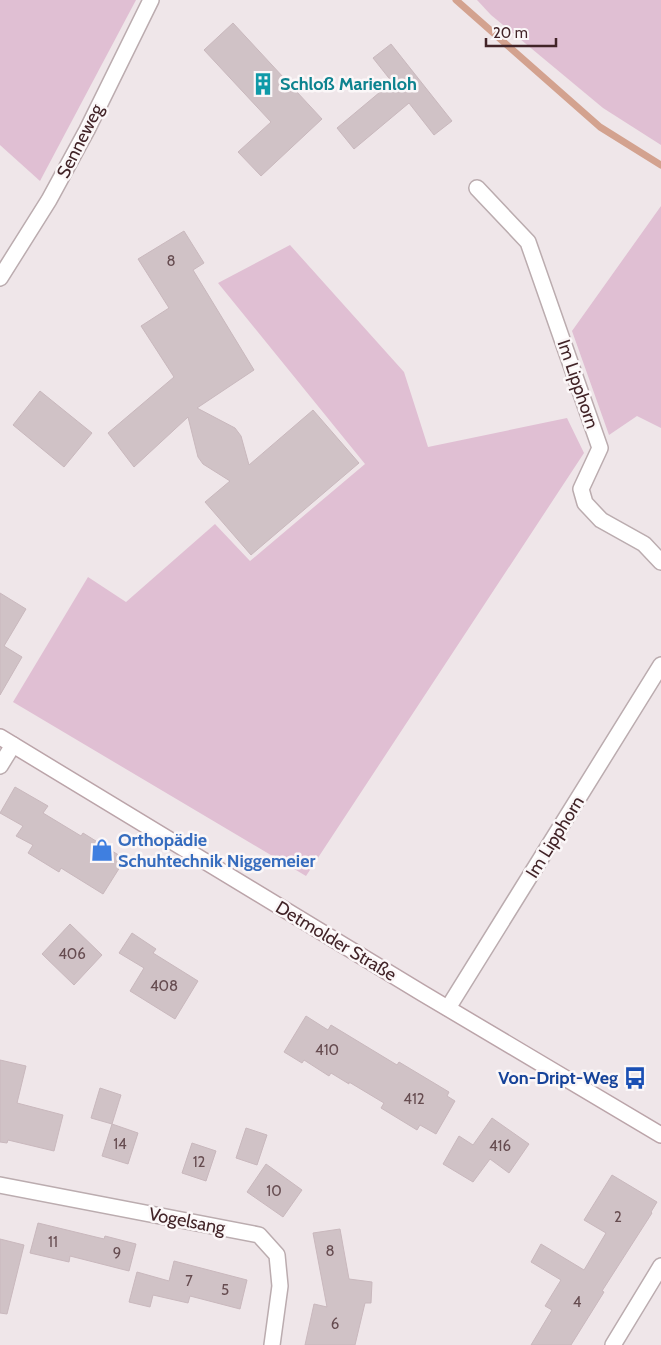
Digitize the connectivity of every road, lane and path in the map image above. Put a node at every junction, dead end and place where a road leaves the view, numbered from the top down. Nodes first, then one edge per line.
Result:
1 (151, 0) edge
2 (477, 188) dead end
3 (0, 278) edge
4 (661, 562) edge
5 (661, 665) edge
6 (7, 741) edge
7 (0, 766) edge
8 (448, 1008) junction
9 (661, 1135) edge
10 (0, 1185) edge
11 (661, 1266) edge
12 (272, 1345) edge
13 (613, 1345) edge

1 - 3 street, Senneweg
2 - 4 street, Im Lipphorn
5 - 8 street, Im Lipphorn
6 - 7 street, Detmolder Straße
6 - 8 street, Detmolder Straße
8 - 9 street, Detmolder Straße
10 - 12 street, Vogelsang
11 - 13 street

